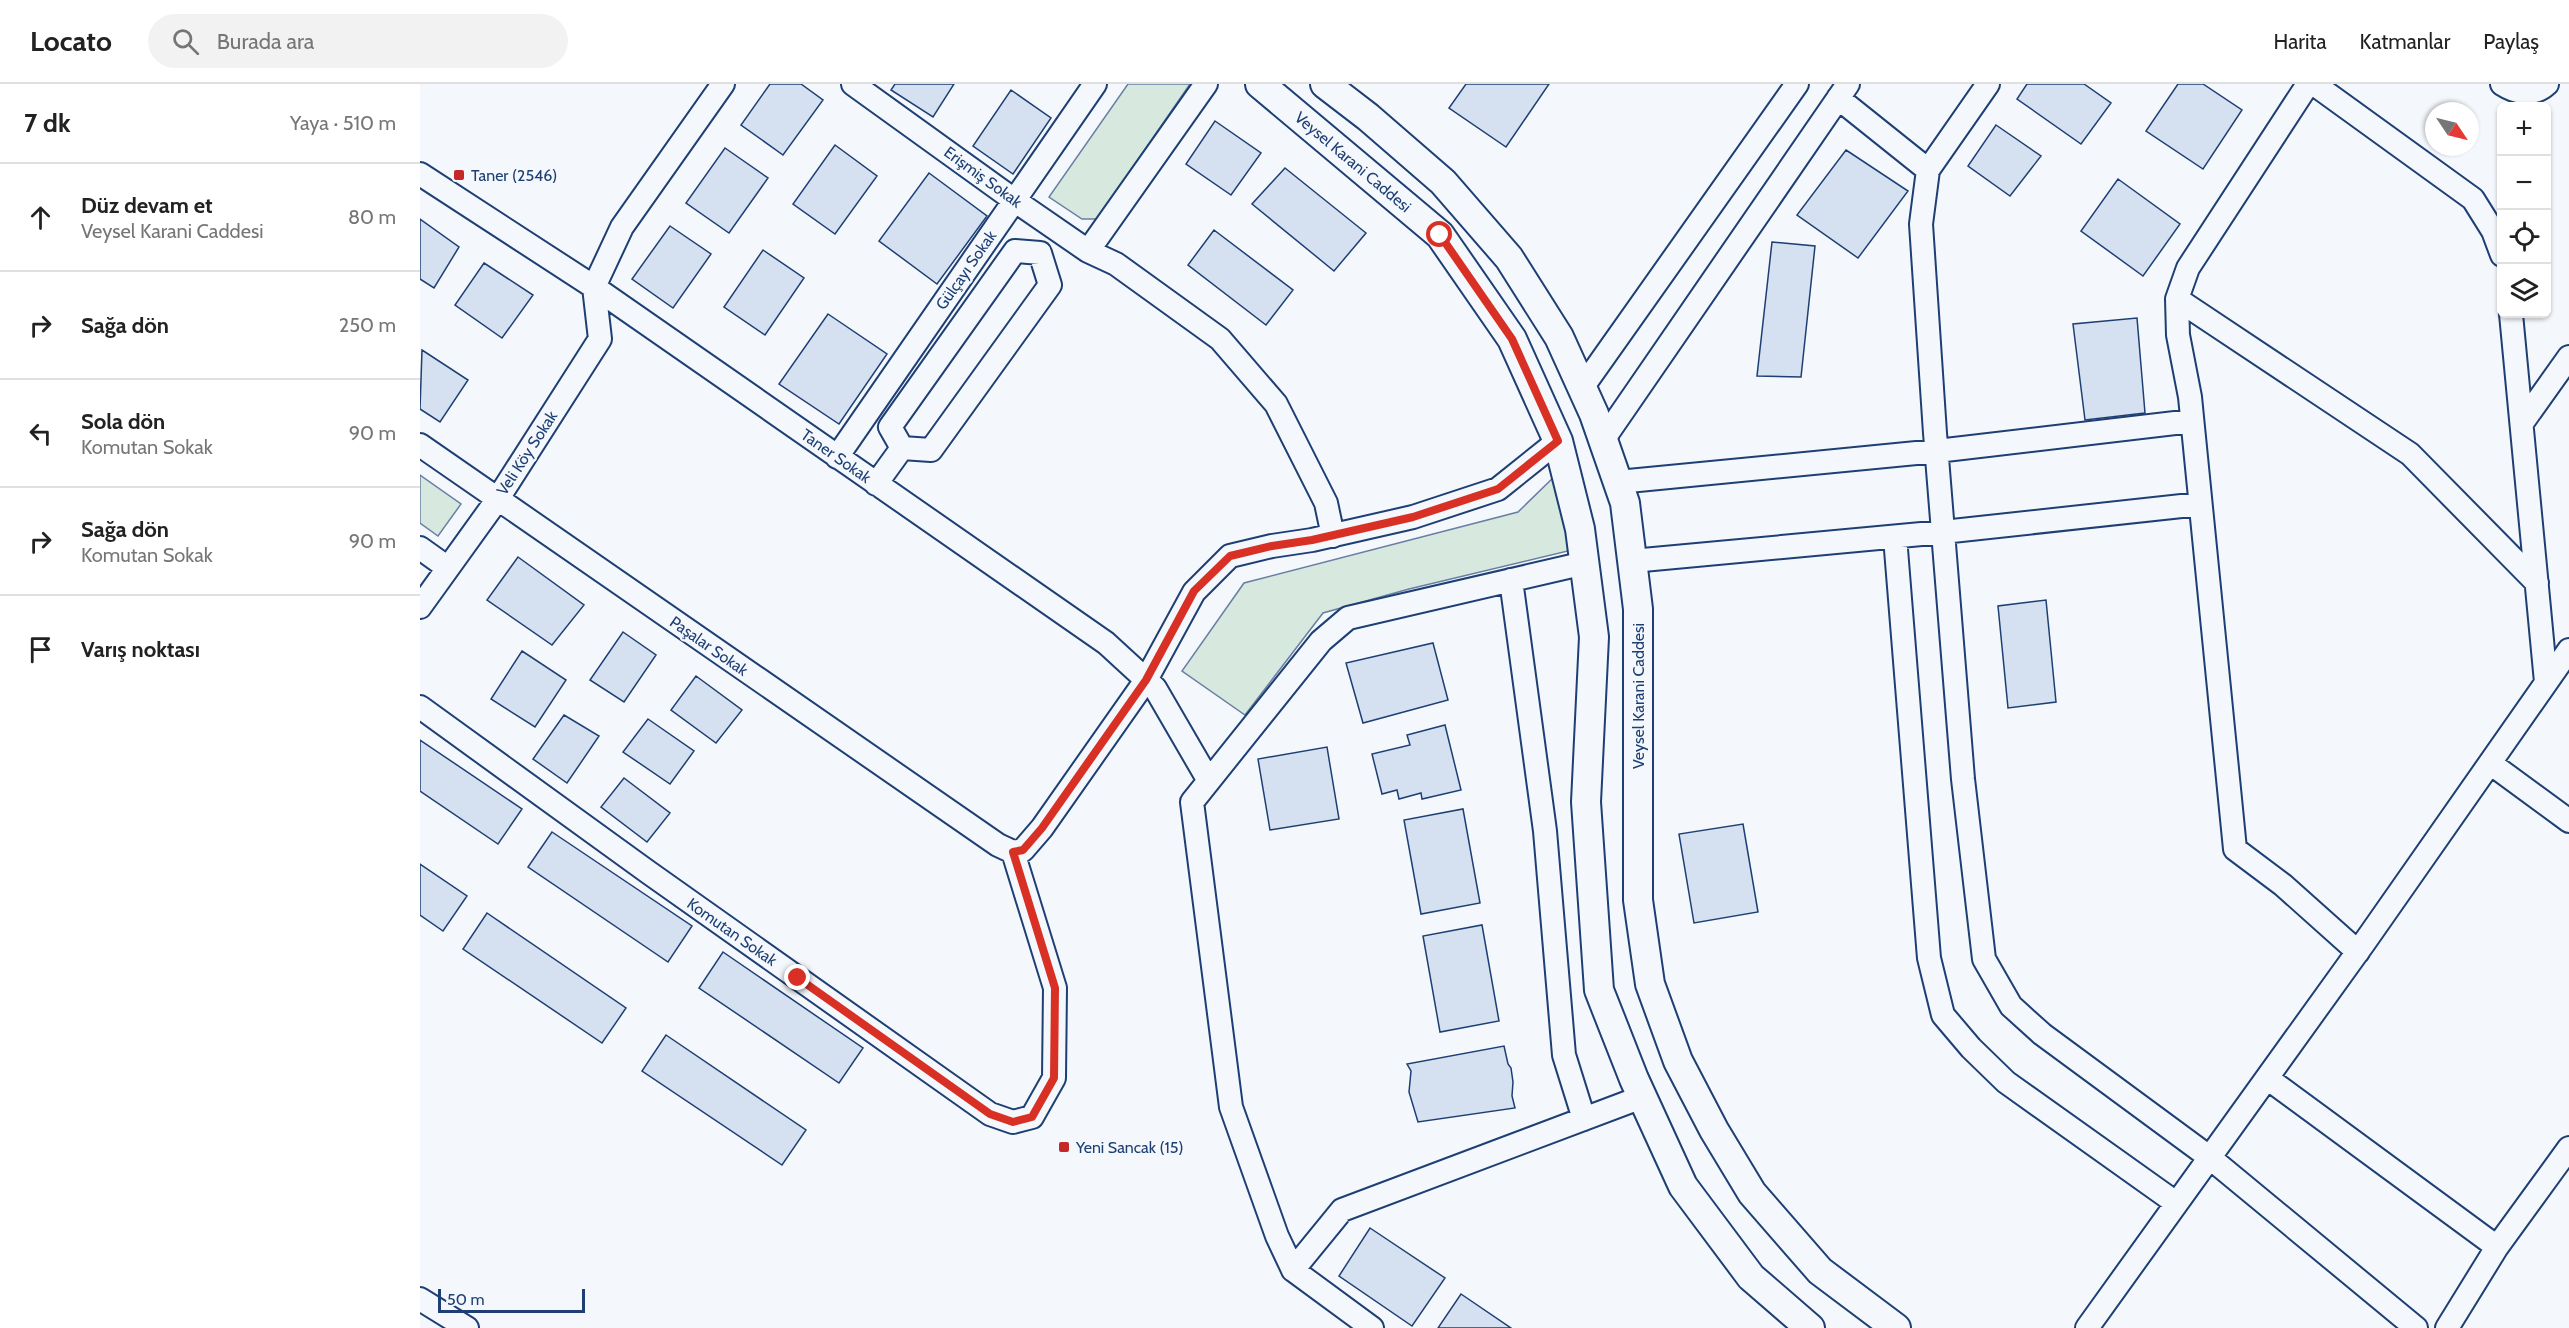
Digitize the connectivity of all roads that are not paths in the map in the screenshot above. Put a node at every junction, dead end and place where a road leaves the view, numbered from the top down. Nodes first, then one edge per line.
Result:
1 (723, 84) edge
2 (853, 84) edge
3 (1095, 84) edge
4 (1206, 84) edge
5 (1260, 84) edge
6 (1325, 84) edge
7 (1797, 84) edge
8 (1988, 84) edge
9 (2308, 84) edge
10 (2314, 84) edge
11 (2502, 84) edge
12 (2547, 84) edge
13 (1843, 91) edge
14 (1928, 170) junction
15 (420, 174) edge
16 (1014, 200) junction
17 (1057, 230) junction
18 (2497, 242) edge
19 (1088, 251) junction
20 (1040, 253) junction
21 (594, 287) junction
22 (2177, 299) junction
23 (2511, 318) edge
24 (2569, 357) edge
25 (1582, 388) junction
26 (2192, 422) junction
27 (2522, 423) junction
28 (1603, 440) junction
29 (1558, 441) junction
30 (420, 445) edge
31 (902, 448) junction
32 (1937, 451) junction
33 (837, 457) junction
34 (1618, 482) junction
35 (876, 484) junction
36 (497, 500) junction
37 (2200, 504) junction
38 (1943, 532) junction
39 (1334, 536) junction
40 (1895, 537) junction
41 (420, 548) edge
42 (1632, 561) junction
43 (1585, 563) junction
44 (448, 568) junction
45 (1511, 580) junction
46 (2537, 583) junction
47 (420, 607) edge
48 (2569, 650) edge
49 (1146, 680) junction
50 (2546, 682) junction
51 (420, 707) edge
52 (2490, 763) junction
53 (1209, 781) junction
54 (2569, 821) edge
55 (1006, 848) junction
56 (2358, 952) junction
57 (2267, 1078) junction
58 (1642, 1097) junction
59 (1584, 1119) junction
60 (2569, 1148) edge
61 (2209, 1157) junction
62 (2176, 1203) junction
63 (2497, 1247) junction
64 (1293, 1270) junction
65 (420, 1299) edge
66 (466, 1328) edge
67 (1372, 1328) edge
68 (1810, 1328) edge
69 (1896, 1328) edge
70 (2087, 1328) edge
71 (2416, 1328) edge
72 (2447, 1328) edge

1 - 21 street
2 - 16 street, Erişmiş Sokak
3 - 16 street, Gülçayı Sokak
4 - 19 street
5 - 29 main road, Veysel Karani Caddesi
6 - 25 main road, Veysel Karani Caddesi
7 - 25 street
8 - 14 street
9 - 22 street
10 - 18 street
11 - 12 street
13 - 14 street
13 - 28 street
14 - 32 street
15 - 21 street, Taner Sokak
16 - 17 street, Erişmiş Sokak
16 - 33 street, Gülçayı Sokak
17 - 19 street, Erişmiş Sokak
17 - 20 street
19 - 39 street, Erişmiş Sokak
20 - 31 street
20 - 31 street
21 - 33 street, Taner Sokak
21 - 36 street, Veli Köy Sokak
22 - 26 street
22 - 46 street
23 - 27 street
24 - 27 street
25 - 28 main road, Veysel Karani Caddesi
26 - 32 street
26 - 37 street
27 - 46 street
28 - 34 main road, Veysel Karani Caddesi
29 - 39 street
29 - 43 main road, Veysel Karani Caddesi
30 - 36 street, Paşalar Sokak
31 - 35 street
32 - 34 street
32 - 38 street
33 - 35 street, Taner Sokak
34 - 42 main road, Veysel Karani Caddesi
35 - 49 street, Taner Sokak
36 - 44 street, Veli Köy Sokak
36 - 55 street, Paşalar Sokak
37 - 38 street
37 - 56 street
38 - 40 street
38 - 61 street
39 - 49 street
40 - 42 street
40 - 62 street
41 - 44 street
42 - 69 main road, Veysel Karani Caddesi
43 - 45 street
43 - 58 main road, Veysel Karani Caddesi
44 - 47 street, Veli Köy Sokak
45 - 53 street
45 - 59 street
46 - 50 street
48 - 50 street
49 - 53 street, Taner Sokak
49 - 55 street
50 - 52 street
51 - 55 street, Komutan Sokak
52 - 54 street
52 - 56 street
53 - 64 street
56 - 57 street
57 - 61 street
57 - 63 street
58 - 59 street
58 - 68 main road, Veysel Karani Caddesi
59 - 64 street
60 - 63 street
61 - 62 street
61 - 71 street
62 - 70 street
63 - 72 street
64 - 67 street
65 - 66 street

